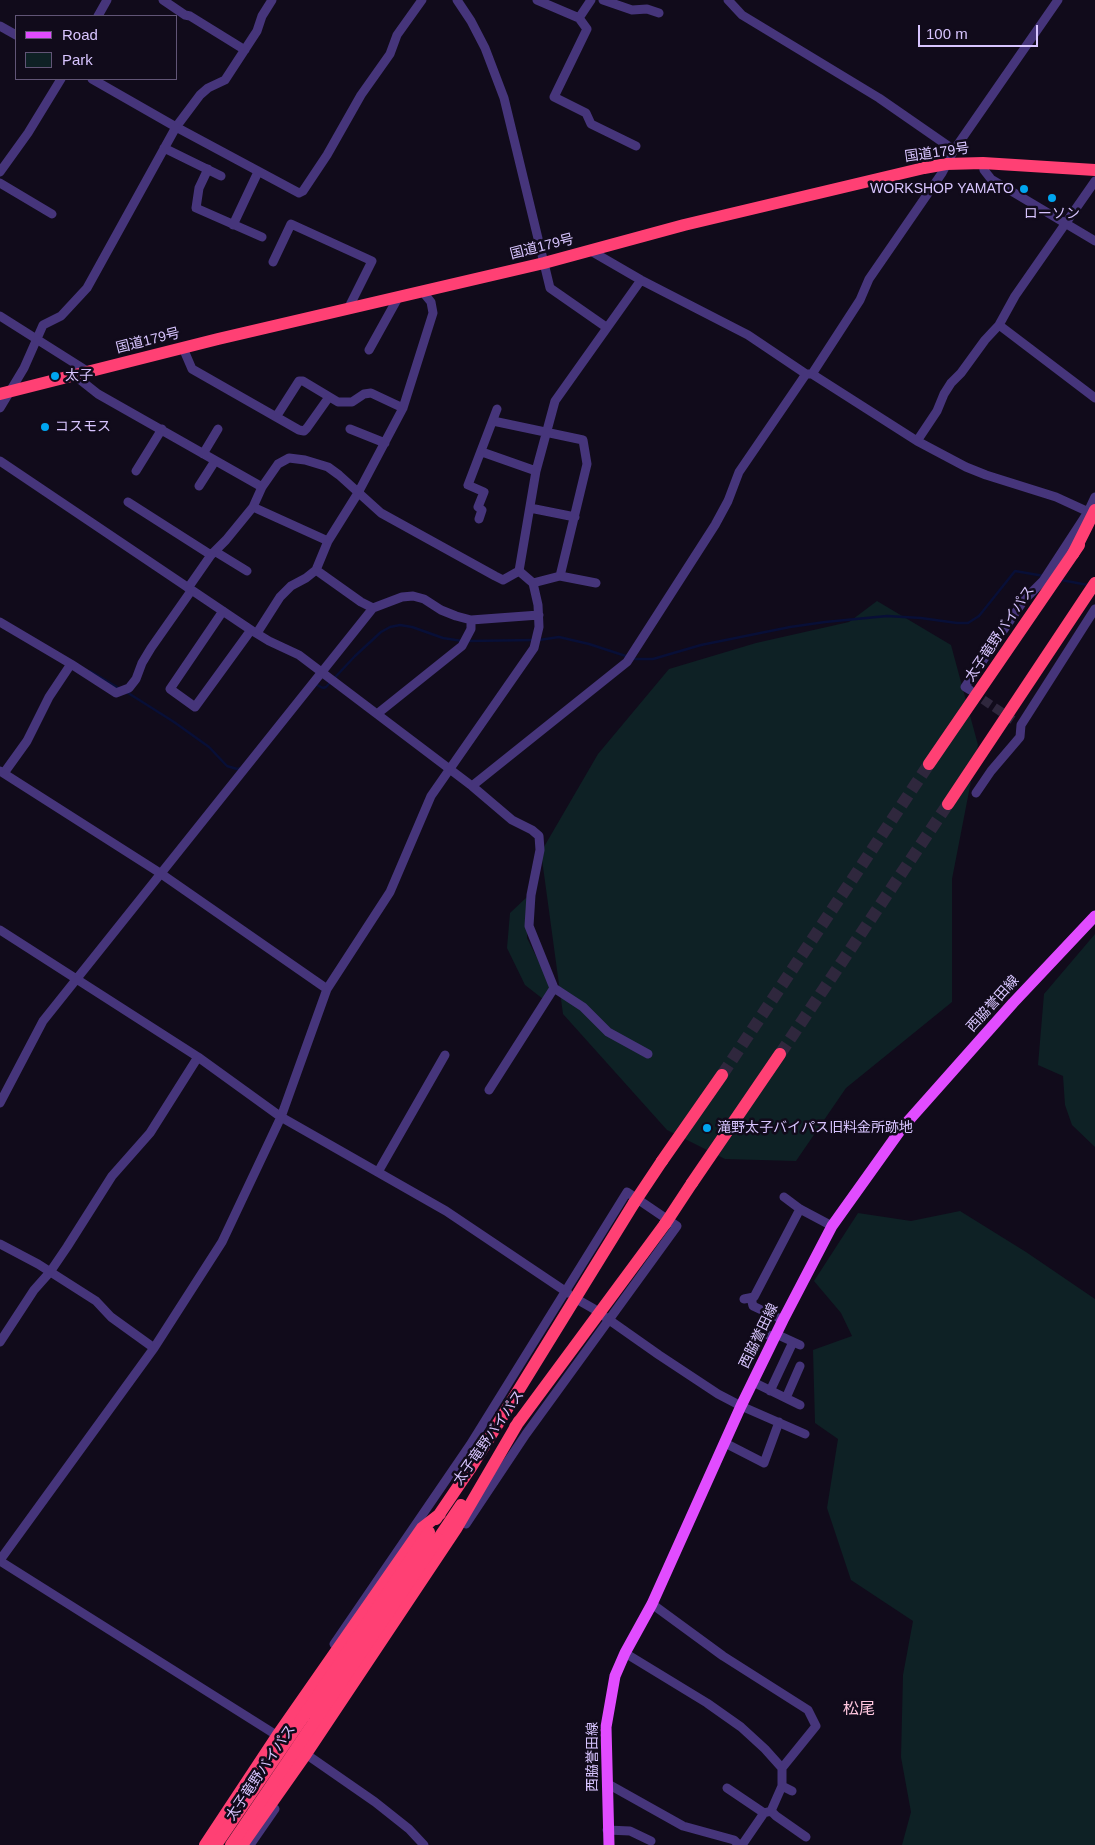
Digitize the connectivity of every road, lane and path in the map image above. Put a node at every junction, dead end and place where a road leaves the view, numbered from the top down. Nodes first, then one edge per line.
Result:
1 (107, 0) edge
2 (163, 0) edge
3 (272, 0) edge
4 (422, 0) edge
5 (457, 0) edge
6 (537, 0) edge
7 (591, 0) edge
8 (603, 0) edge
9 (728, 0) edge
10 (1058, 0) edge
11 (659, 13) dead end
12 (99, 15) edge
13 (579, 18) junction
14 (0, 26) edge
15 (15, 34) edge
16 (245, 50) junction
17 (60, 80) edge
18 (94, 80) edge
19 (176, 127) junction
20 (636, 146) dead end
21 (164, 148) junction
22 (954, 150) junction
23 (983, 162) junction
24 (946, 164) junction
25 (208, 169) junction
26 (1095, 170) edge
27 (0, 172) edge
28 (258, 172) junction
29 (221, 176) dead end
30 (1095, 181) edge
31 (0, 183) edge
32 (52, 214) dead end
33 (1066, 224) junction
34 (233, 225) junction
35 (262, 237) dead end
36 (1095, 241) edge
37 (591, 251) junction
38 (273, 262) dead end
39 (544, 263) junction
40 (640, 280) junction
41 (422, 291) junction
42 (399, 296) junction
43 (348, 309) junction
44 (0, 316) edge
45 (999, 325) junction
46 (606, 327) junction
47 (35, 338) junction
48 (183, 348) junction
49 (369, 350) dead end
50 (87, 371) junction
51 (809, 374) junction
52 (74, 375) junction
53 (4, 393) edge
54 (329, 397) junction
55 (1095, 398) edge
56 (0, 408) edge
57 (403, 408) junction
58 (497, 410) dead end
59 (276, 417) junction
60 (493, 421) junction
61 (162, 429) junction
62 (218, 429) dead end
63 (350, 429) dead end
64 (546, 432) junction
65 (918, 441) junction
66 (385, 443) junction
67 (482, 452) junction
68 (204, 454) junction
69 (0, 461) edge
70 (215, 461) junction
71 (136, 471) dead end
72 (536, 471) junction
73 (199, 486) dead end
74 (262, 487) junction
75 (358, 493) junction
76 (1095, 497) edge
77 (128, 502) dead end
78 (253, 507) junction
79 (530, 508) junction
80 (1093, 514) edge
81 (575, 517) junction
82 (479, 519) dead end
83 (328, 541) junction
84 (213, 554) junction
85 (247, 570) dead end
86 (316, 570) junction
87 (519, 571) junction
88 (560, 576) junction
89 (533, 582) junction
90 (596, 583) dead end
91 (1095, 583) edge
92 (190, 589) junction
93 (374, 608) junction
94 (1095, 609) edge
95 (223, 611) junction
96 (538, 615) junction
97 (471, 620) junction
98 (0, 622) edge
99 (254, 632) junction
100 (71, 664) junction
101 (321, 672) junction
102 (968, 689) dead end
103 (377, 714) junction
104 (929, 764) tunnel mouth
105 (449, 770) junction
106 (2, 772) edge
107 (472, 786) junction
108 (976, 794) dead end
109 (948, 804) tunnel mouth
110 (160, 873) junction
111 (1095, 916) edge
112 (0, 930) edge
113 (75, 979) junction
114 (327, 988) junction
115 (554, 988) junction
116 (648, 1054) dead end
117 (780, 1054) tunnel mouth
118 (445, 1055) dead end
119 (198, 1057) junction
120 (722, 1075) tunnel mouth
121 (489, 1090) dead end
122 (0, 1103) edge
123 (281, 1117) junction
124 (378, 1172) junction
125 (784, 1197) dead end
126 (800, 1209) junction
127 (832, 1226) junction
128 (0, 1244) edge
129 (50, 1272) junction
130 (567, 1292) junction
131 (580, 1301) dead end
132 (594, 1309) dead end
133 (607, 1318) junction
134 (783, 1320) junction
135 (759, 1330) dead end
136 (775, 1336) junction
137 (0, 1342) edge
138 (154, 1348) junction
139 (800, 1366) dead end
140 (753, 1382) junction
141 (770, 1391) junction
142 (786, 1398) junction
143 (800, 1405) dead end
144 (741, 1406) junction
145 (779, 1422) junction
146 (805, 1434) dead end
147 (725, 1443) junction
148 (433, 1536) junction
149 (2, 1562) edge
150 (0, 1572) edge
151 (652, 1604) junction
152 (625, 1653) junction
153 (275, 1735) junction
154 (308, 1755) junction
155 (782, 1768) junction
156 (608, 1784) junction
157 (782, 1786) junction
158 (727, 1788) dead end
159 (792, 1791) dead end
160 (768, 1812) junction
161 (607, 1830) junction
162 (806, 1837) dead end
163 (651, 1841) dead end
164 (737, 1844) edge
165 (198, 1845) edge
166 (205, 1845) edge
167 (216, 1845) edge
168 (231, 1845) edge
169 (242, 1845) edge
170 (250, 1845) edge
171 (424, 1845) edge
172 (609, 1845) edge

1 - 12 street
2 - 16 street
3 - 16 street
4 - 28 street
5 - 39 street
6 - 13 street
7 - 13 street
8 - 11 street
9 - 22 street
10 - 22 street
13 - 20 street
14 - 15 street
16 - 19 street
17 - 27 street
18 - 19 street
19 - 21 street
19 - 28 street
21 - 25 street
21 - 47 street
22 - 24 street
23 - 24 highway, 国道179号
23 - 26 highway, 国道179号
23 - 33 street
24 - 37 highway, 国道179号
24 - 51 street
25 - 29 street
25 - 34 street
28 - 34 street
30 - 33 street
31 - 32 street
33 - 36 street
33 - 45 street
34 - 35 street
37 - 39 highway, 国道179号
37 - 40 street
38 - 43 street
39 - 41 highway, 国道179号
39 - 46 street
40 - 46 street
40 - 51 street
41 - 42 highway, 国道179号
41 - 57 street
42 - 43 highway, 国道179号
42 - 49 street
43 - 48 highway, 国道179号
44 - 47 street
45 - 55 street
45 - 65 street
46 - 64 street
47 - 50 street
47 - 53 street
48 - 50 highway, 国道179号
48 - 59 street
50 - 52 highway, 国道179号
51 - 65 street
51 - 107 street
52 - 53 highway, 国道179号
52 - 61 street
53 - 56 street
54 - 57 street
54 - 59 street
54 - 59 street
57 - 66 street
58 - 60 street
60 - 64 street
60 - 67 street
61 - 68 street
61 - 71 street
62 - 68 street
63 - 66 street
64 - 72 street
64 - 81 street
65 - 80 street
66 - 75 street
67 - 72 street
67 - 82 street
68 - 70 street
69 - 92 street
70 - 73 street
70 - 74 street
72 - 79 street
74 - 75 street
74 - 78 street
75 - 83 street
75 - 87 street
76 - 80 street
77 - 84 street
78 - 83 street
78 - 84 street
79 - 81 street
79 - 87 street
80 - 102 street
80 - 104 highway, 太子竜野バイパス, bridge
81 - 88 street
83 - 86 street
84 - 85 street
84 - 92 street
86 - 93 street
86 - 99 street
87 - 89 street
88 - 89 street
88 - 90 street
89 - 96 street
91 - 109 highway
92 - 95 street
92 - 100 street
93 - 97 street
93 - 101 street
94 - 108 street
95 - 99 street
95 - 99 street
96 - 97 street
96 - 105 street
97 - 103 street
98 - 100 street
99 - 101 street
100 - 106 street
101 - 103 street
101 - 110 street
103 - 105 street
105 - 107 street
105 - 114 street
106 - 110 street
107 - 115 street
110 - 113 street
110 - 114 street
111 - 127 main road, 西脇誉田線
112 - 113 street
113 - 119 street
113 - 122 street
114 - 123 street
115 - 116 street
115 - 121 street
117 - 148 highway, 太子竜野バイパス, bridge
118 - 124 street
119 - 123 street
119 - 129 street
120 - 148 highway, 太子竜野バイパス, bridge
123 - 124 street
123 - 138 street
124 - 130 street
125 - 126 street
126 - 127 street
126 - 134 street
127 - 134 main road, 西脇誉田線
128 - 129 street
129 - 137 street
129 - 138 street
130 - 133 street
130 - 153 street
131 - 132 street
133 - 144 street
133 - 154 street
134 - 136 main road, 西脇誉田線
135 - 136 street
136 - 140 main road, 西脇誉田線
136 - 141 street
138 - 149 street
139 - 142 street
140 - 141 street
140 - 144 main road, 西脇誉田線
141 - 142 street
142 - 143 street
144 - 145 street
144 - 147 main road, 西脇誉田線
145 - 146 street
145 - 147 street
147 - 151 main road, 西脇誉田線
148 - 153 highway
148 - 154 highway
148 - 167 highway, 太子竜野バイパス, bridge
148 - 168 highway, 太子竜野バイパス, bridge
149 - 150 street
149 - 153 street
151 - 152 main road, 西脇誉田線
151 - 155 street
152 - 155 street
152 - 156 main road, 西脇誉田線
153 - 154 street
153 - 165 street
153 - 166 highway
154 - 169 highway
154 - 170 street
154 - 171 street
155 - 157 street
156 - 161 main road, 西脇誉田線
156 - 164 street
157 - 159 street
157 - 160 street
158 - 160 street
160 - 162 street
160 - 164 street
161 - 163 street
161 - 172 main road, 西脇誉田線

